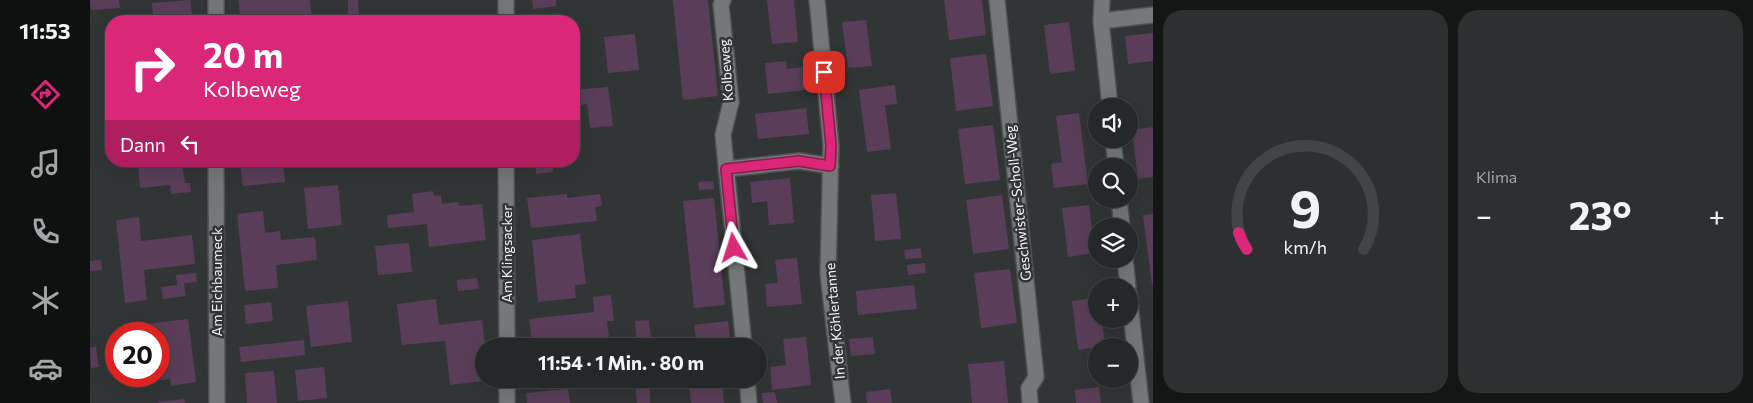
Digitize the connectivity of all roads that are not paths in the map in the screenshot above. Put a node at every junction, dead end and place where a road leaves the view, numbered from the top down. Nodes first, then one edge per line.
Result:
1 (216, 0) edge
2 (506, 0) edge
3 (723, 0) edge
4 (817, 0) edge
5 (997, 0) edge
6 (1102, 0) edge
7 (216, 15) edge
8 (506, 15) edge
9 (1153, 15) edge
10 (1101, 21) junction
11 (1109, 98) edge
12 (830, 166) junction
13 (216, 167) edge
14 (506, 167) edge
15 (726, 169) junction
16 (1132, 328) edge
17 (507, 338) edge
18 (743, 338) edge
19 (507, 388) edge
20 (748, 388) edge
21 (217, 403) edge
22 (507, 403) edge
23 (749, 403) edge
24 (843, 403) edge
25 (1030, 403) edge
26 (1140, 403) edge

1 - 7 street
2 - 8 street
3 - 15 street, Kolbeweg
4 - 12 street, In der Köhlertanne
5 - 25 street, Geschwister-Scholl-Weg
6 - 10 street
9 - 10 street
10 - 11 street
12 - 15 street
12 - 24 street, In der Köhlertanne
13 - 21 street, Am Eichbaumeck
14 - 17 street, Am Klingsacker
15 - 18 street, Kolbeweg
16 - 26 street
19 - 22 street
20 - 23 street

